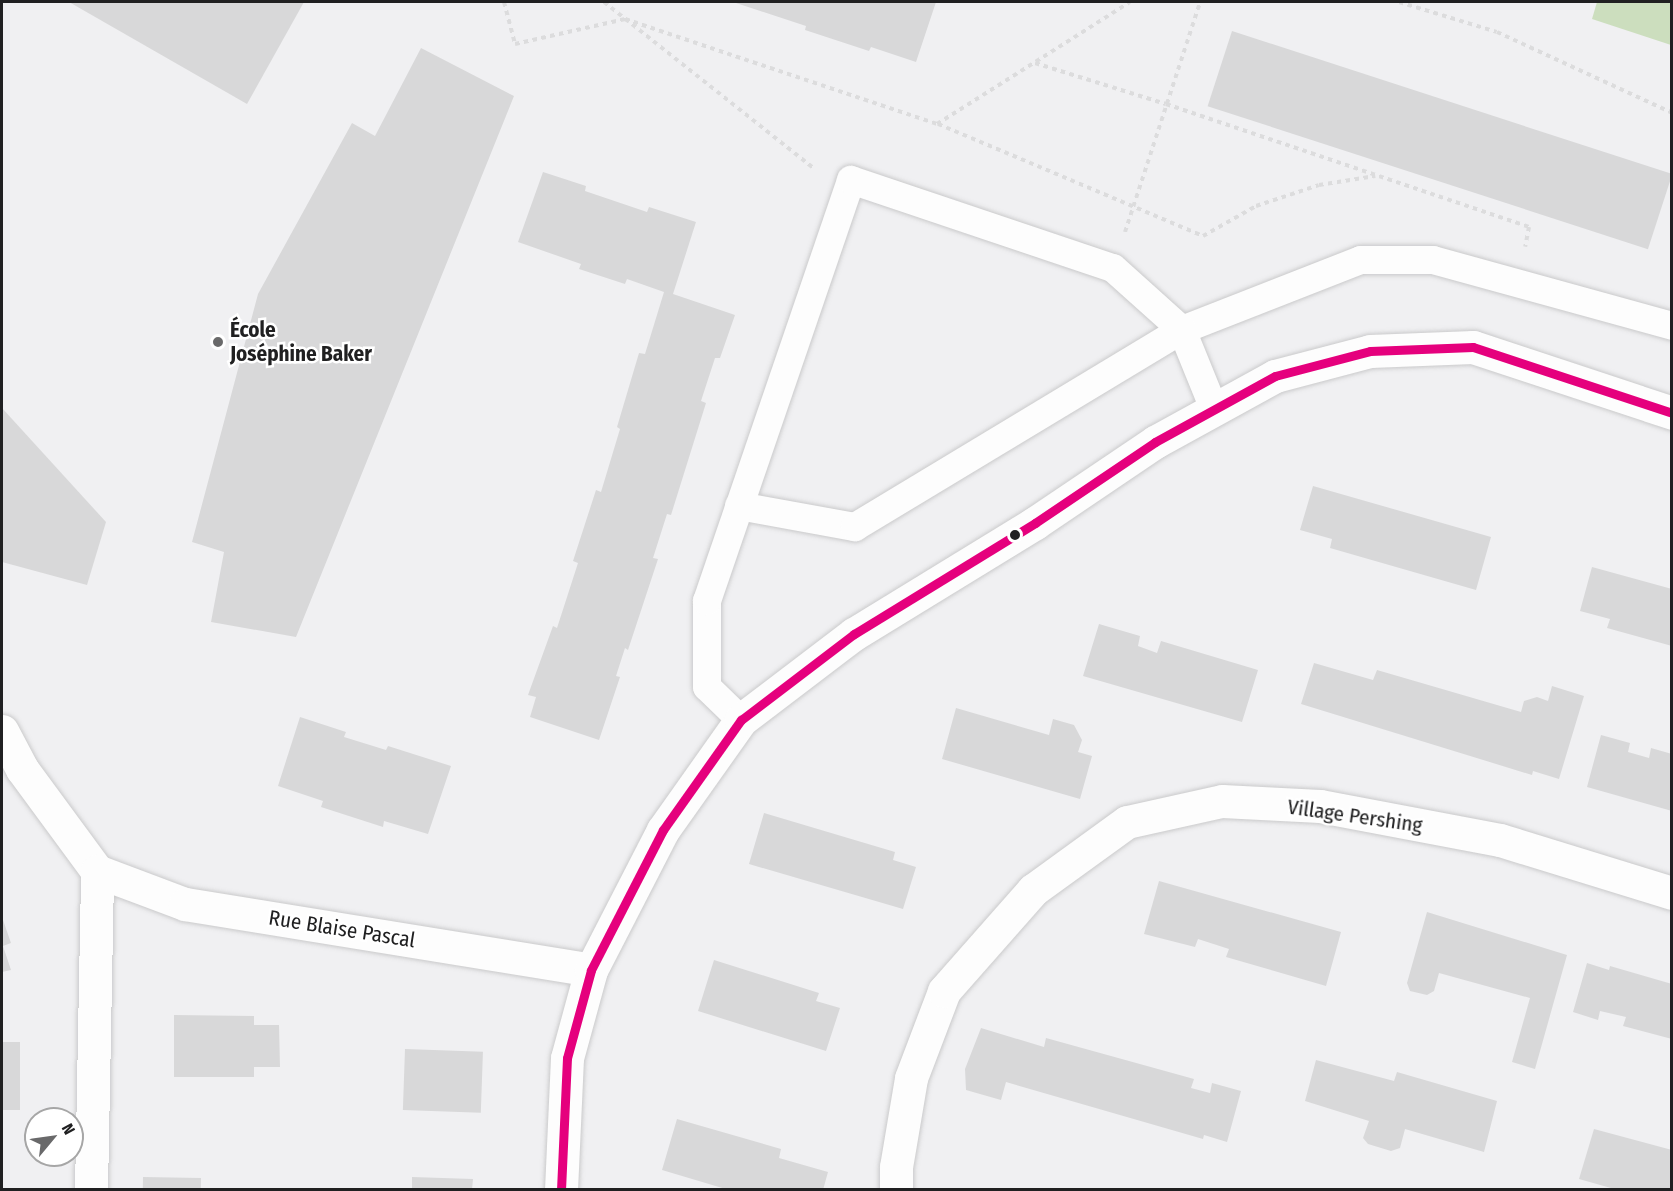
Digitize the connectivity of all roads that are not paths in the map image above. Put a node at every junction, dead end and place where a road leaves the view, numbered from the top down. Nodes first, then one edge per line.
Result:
1 (1671, 326) edge
2 (1182, 330) junction
3 (1214, 409) junction
4 (1671, 413) edge
5 (739, 506) junction
6 (741, 720) junction
7 (2, 731) edge
8 (97, 871) junction
9 (1671, 892) edge
10 (591, 970) junction
11 (91, 1190) edge
12 (561, 1190) edge
13 (896, 1190) edge

1 - 2 lane
2 - 3 lane
2 - 5 lane
2 - 5 lane
3 - 4 street
3 - 6 street
5 - 6 lane
6 - 10 street
7 - 8 street
8 - 10 street, Rue Blaise Pascal
8 - 11 street
9 - 13 street, Village Pershing
10 - 12 street

